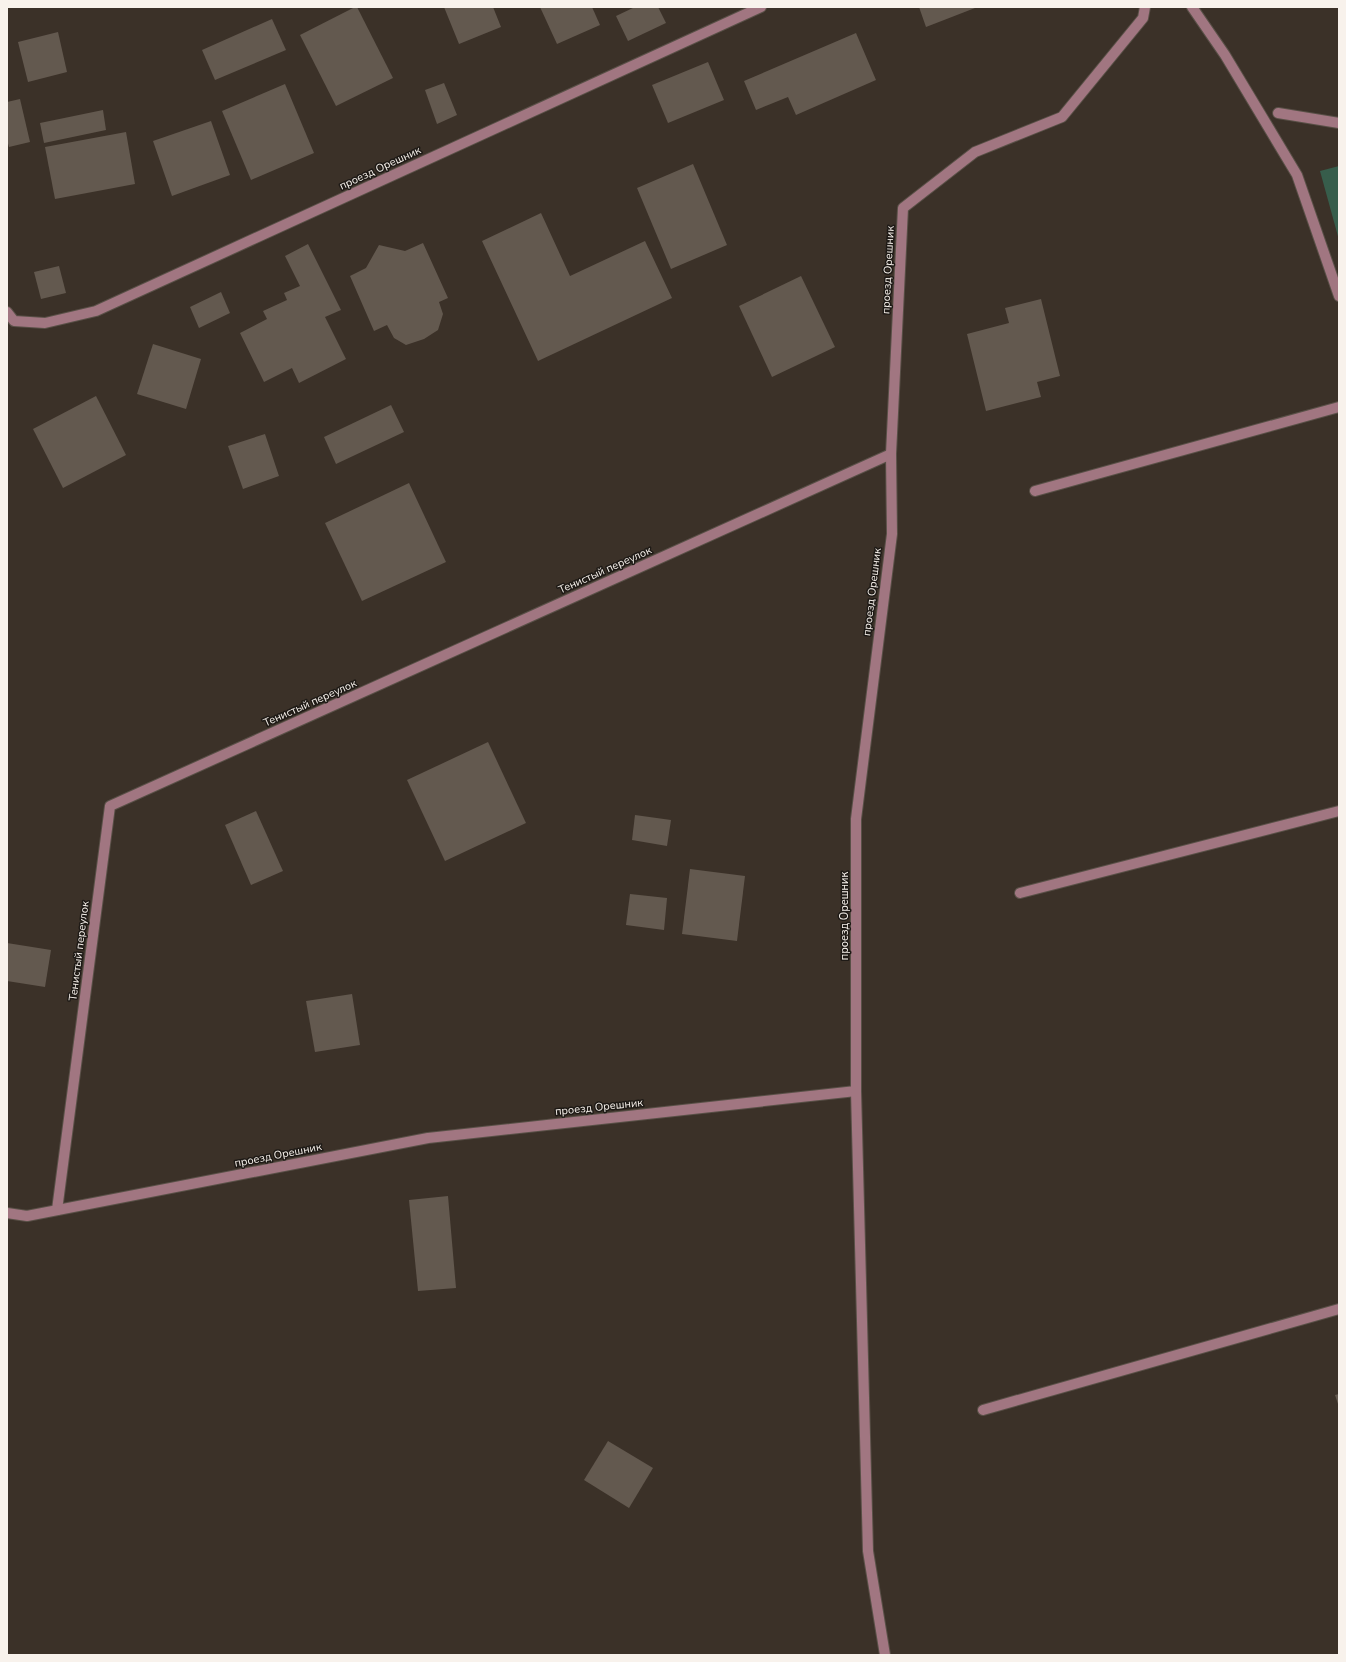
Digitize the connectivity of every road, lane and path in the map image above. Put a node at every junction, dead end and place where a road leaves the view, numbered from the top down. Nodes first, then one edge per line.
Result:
1 (761, 7) edge
2 (1145, 7) edge
3 (1192, 7) edge
4 (1278, 113) dead end
5 (1339, 123) edge
6 (1339, 296) edge
7 (7, 312) edge
8 (1339, 407) edge
9 (891, 454) junction
10 (1035, 491) dead end
11 (1339, 811) edge
12 (1020, 893) dead end
13 (856, 1091) junction
14 (57, 1210) junction
15 (7, 1213) edge
16 (1339, 1309) edge
17 (983, 1410) dead end
18 (885, 1655) edge

1 - 7 street, проезд Орешник
2 - 9 street, проезд Орешник
3 - 6 street
4 - 5 street
8 - 10 street
9 - 13 street, проезд Орешник
9 - 14 street, Тенистый переулок
11 - 12 street
13 - 14 street, проезд Орешник
13 - 18 street
14 - 15 street, проезд Орешник
16 - 17 street

